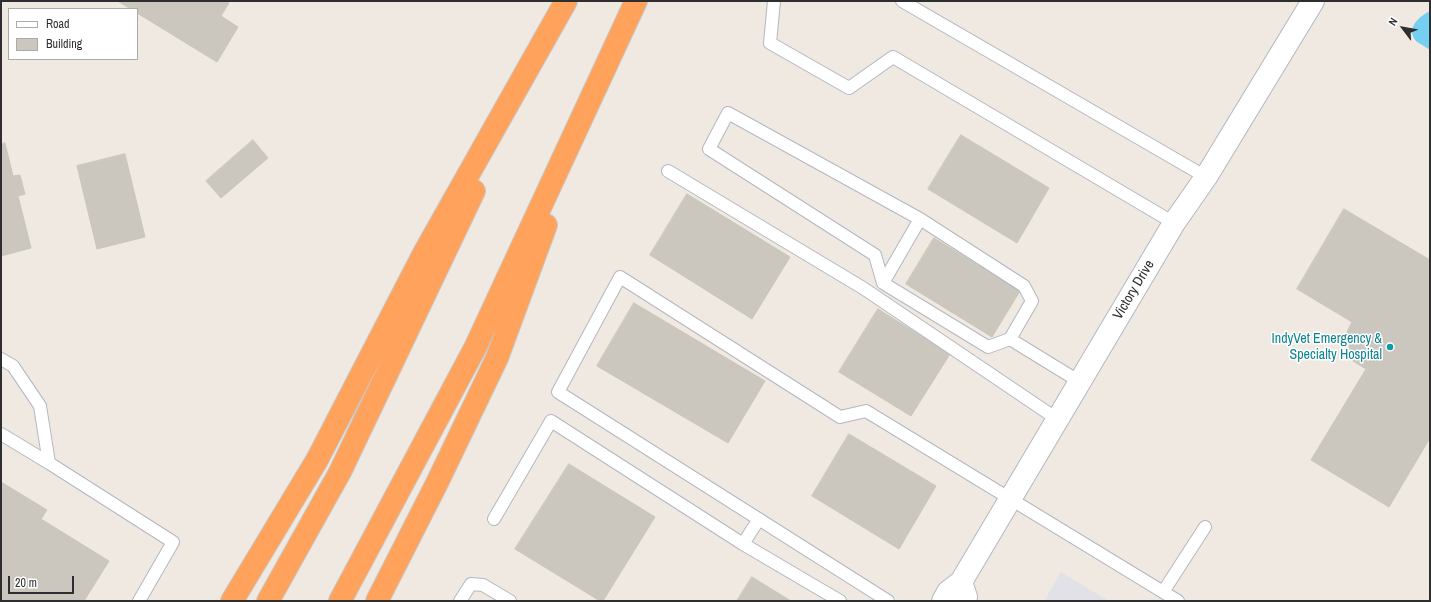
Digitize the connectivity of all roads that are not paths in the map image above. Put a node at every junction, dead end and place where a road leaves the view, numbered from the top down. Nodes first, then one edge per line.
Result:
1 (566, 1) edge
2 (636, 1) edge
3 (774, 1) edge
4 (902, 1) edge
5 (1313, 1) edge
6 (597, 87) junction
7 (668, 171) dead end
8 (1206, 177) junction
9 (920, 219) junction
10 (1174, 223) junction
11 (883, 283) junction
12 (1010, 339) junction
13 (1, 359) edge
14 (1080, 382) junction
15 (1057, 420) junction
16 (1, 434) edge
17 (49, 463) junction
18 (1011, 498) junction
19 (494, 519) dead end
20 (759, 519) junction
21 (1205, 527) dead end
22 (743, 544) junction
23 (962, 592) edge
24 (1163, 592) junction
25 (139, 601) edge
26 (232, 601) edge
27 (268, 601) edge
28 (340, 601) edge
29 (377, 601) edge
30 (460, 601) edge
31 (510, 601) edge
32 (840, 601) edge
33 (888, 601) edge
34 (943, 601) edge
35 (1178, 601) edge

1 - 26 highway
1 - 27 highway
2 - 6 highway
3 - 10 lane
4 - 8 lane
5 - 8 street, Victory Drive
6 - 28 highway
6 - 29 highway
7 - 15 lane
8 - 10 street, Victory Drive
9 - 11 lane
9 - 11 lane
9 - 12 lane
10 - 14 street, Victory Drive
11 - 12 lane
12 - 14 lane
13 - 17 lane
14 - 15 street, Victory Drive
15 - 18 street, Victory Drive
16 - 17 lane
17 - 25 lane
18 - 20 lane
18 - 23 street, Victory Drive
18 - 24 lane
19 - 22 lane
20 - 22 lane
20 - 33 lane
21 - 24 lane
22 - 32 lane
23 - 34 street, Victory Drive
24 - 35 lane
30 - 31 lane

